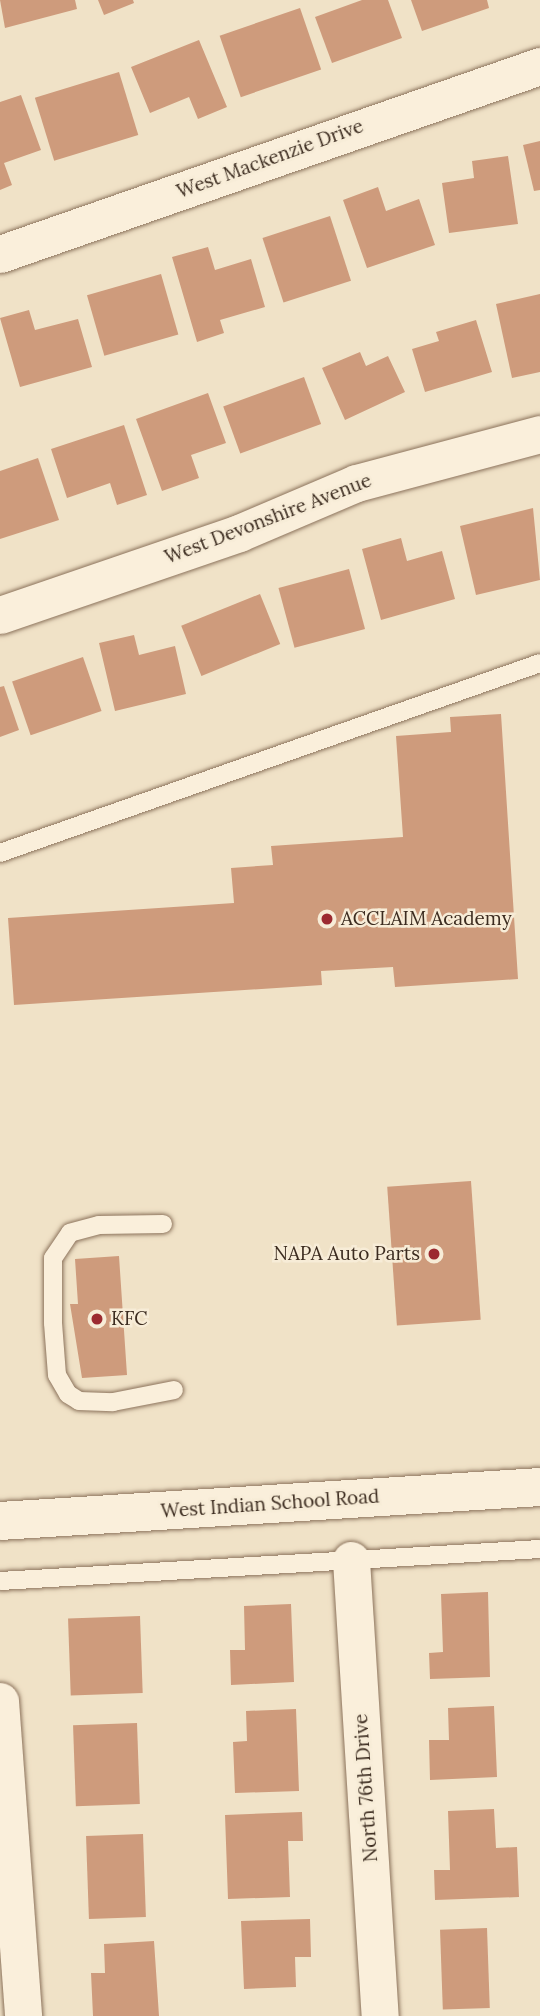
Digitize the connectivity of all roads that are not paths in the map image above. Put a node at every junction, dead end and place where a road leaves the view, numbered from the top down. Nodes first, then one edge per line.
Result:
1 (540, 66) edge
2 (0, 254) edge
3 (540, 433) edge
4 (0, 615) edge
5 (540, 663) edge
6 (0, 853) edge
7 (163, 1224) dead end
8 (174, 1390) dead end
9 (540, 1487) edge
10 (0, 1521) edge
11 (540, 1549) edge
12 (351, 1560) junction
13 (0, 1581) edge
14 (0, 1701) edge
15 (23, 2016) edge
16 (380, 2016) edge

1 - 2 street, West Mackenzie Drive
3 - 4 street, West Devonshire Avenue
5 - 6 lane
7 - 8 lane
9 - 10 main road, West Indian School Road
11 - 12 lane
12 - 13 lane
12 - 16 street, North 76th Drive
14 - 15 street

